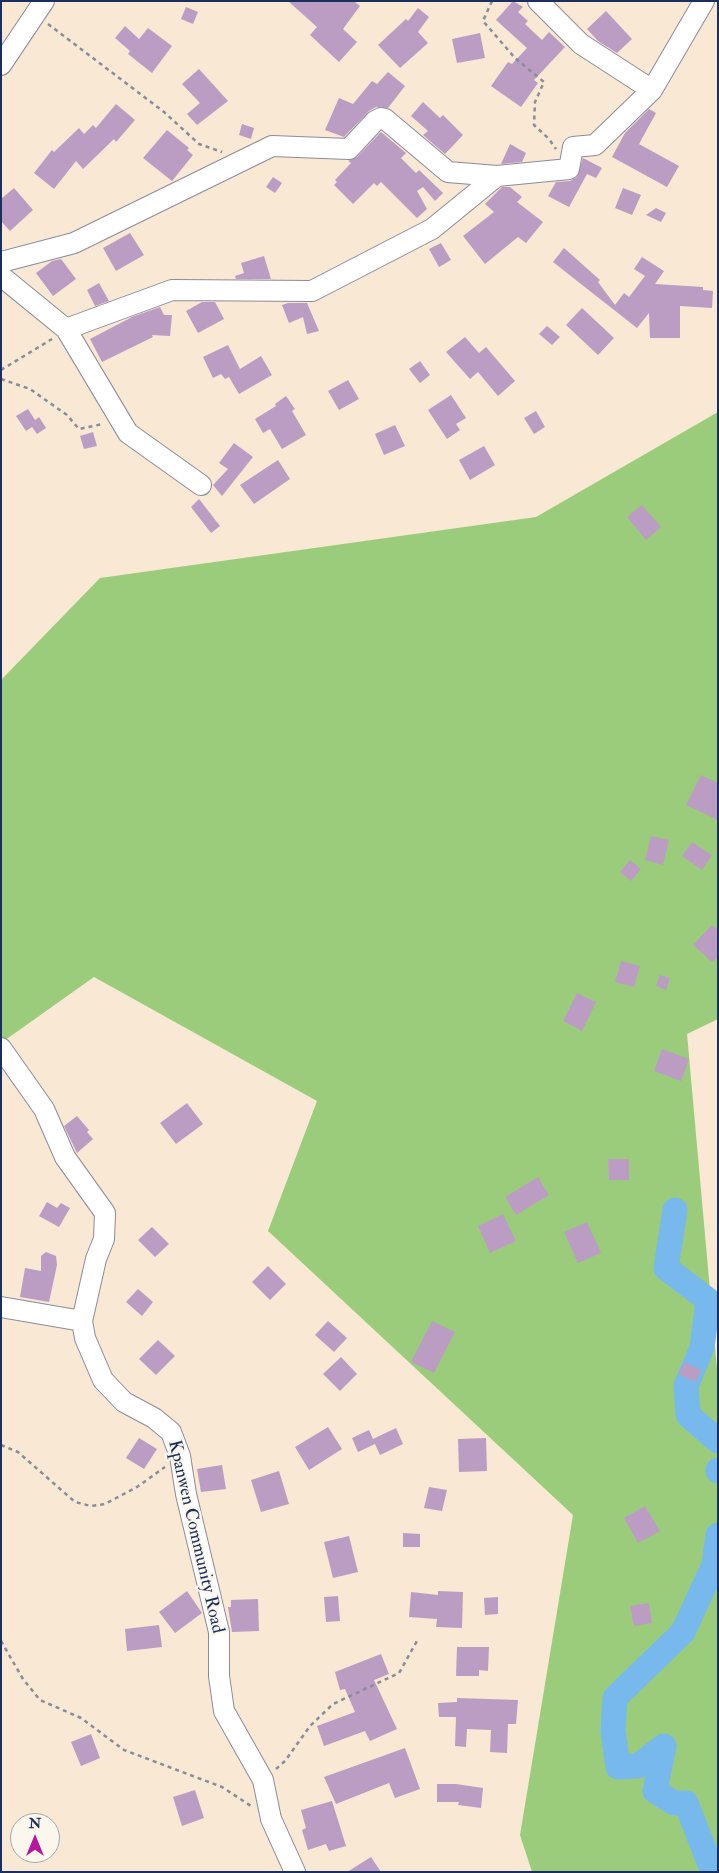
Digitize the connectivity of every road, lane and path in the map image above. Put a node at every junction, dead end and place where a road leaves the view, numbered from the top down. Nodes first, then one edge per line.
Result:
1 (492, 1) edge
2 (538, 1) edge
3 (704, 1) edge
4 (40, 8) edge
5 (1, 64) edge
6 (652, 90) junction
7 (241, 163) junction
8 (569, 169) junction
9 (497, 176) junction
10 (1, 262) edge
11 (1, 276) edge
12 (66, 329) junction
13 (1, 370) edge
14 (1, 379) edge
15 (119, 420) junction
16 (201, 485) dead end
17 (1, 1048) edge
18 (1, 1308) edge
19 (82, 1322) junction
20 (1, 1444) edge
21 (180, 1456) junction
22 (1, 1641) edge
23 (417, 1641) dead end
24 (263, 1780) junction
25 (271, 1819) junction
26 (296, 1872) edge

1 - 8 path
2 - 6 street
3 - 6 street
4 - 5 street
4 - 7 path
6 - 8 street
7 - 9 street
7 - 10 street
8 - 9 street
9 - 12 street
11 - 12 street
12 - 13 path
12 - 15 street
14 - 15 path
15 - 16 street
17 - 19 street, Kpanwen Community Road
18 - 19 street
19 - 21 street, Kpanwen Community Road
20 - 21 path
21 - 24 street, Kpanwen Community Road
22 - 25 path
23 - 24 path
24 - 25 street, Kpanwen Community Road
25 - 26 street, Kpanwen Community Road

